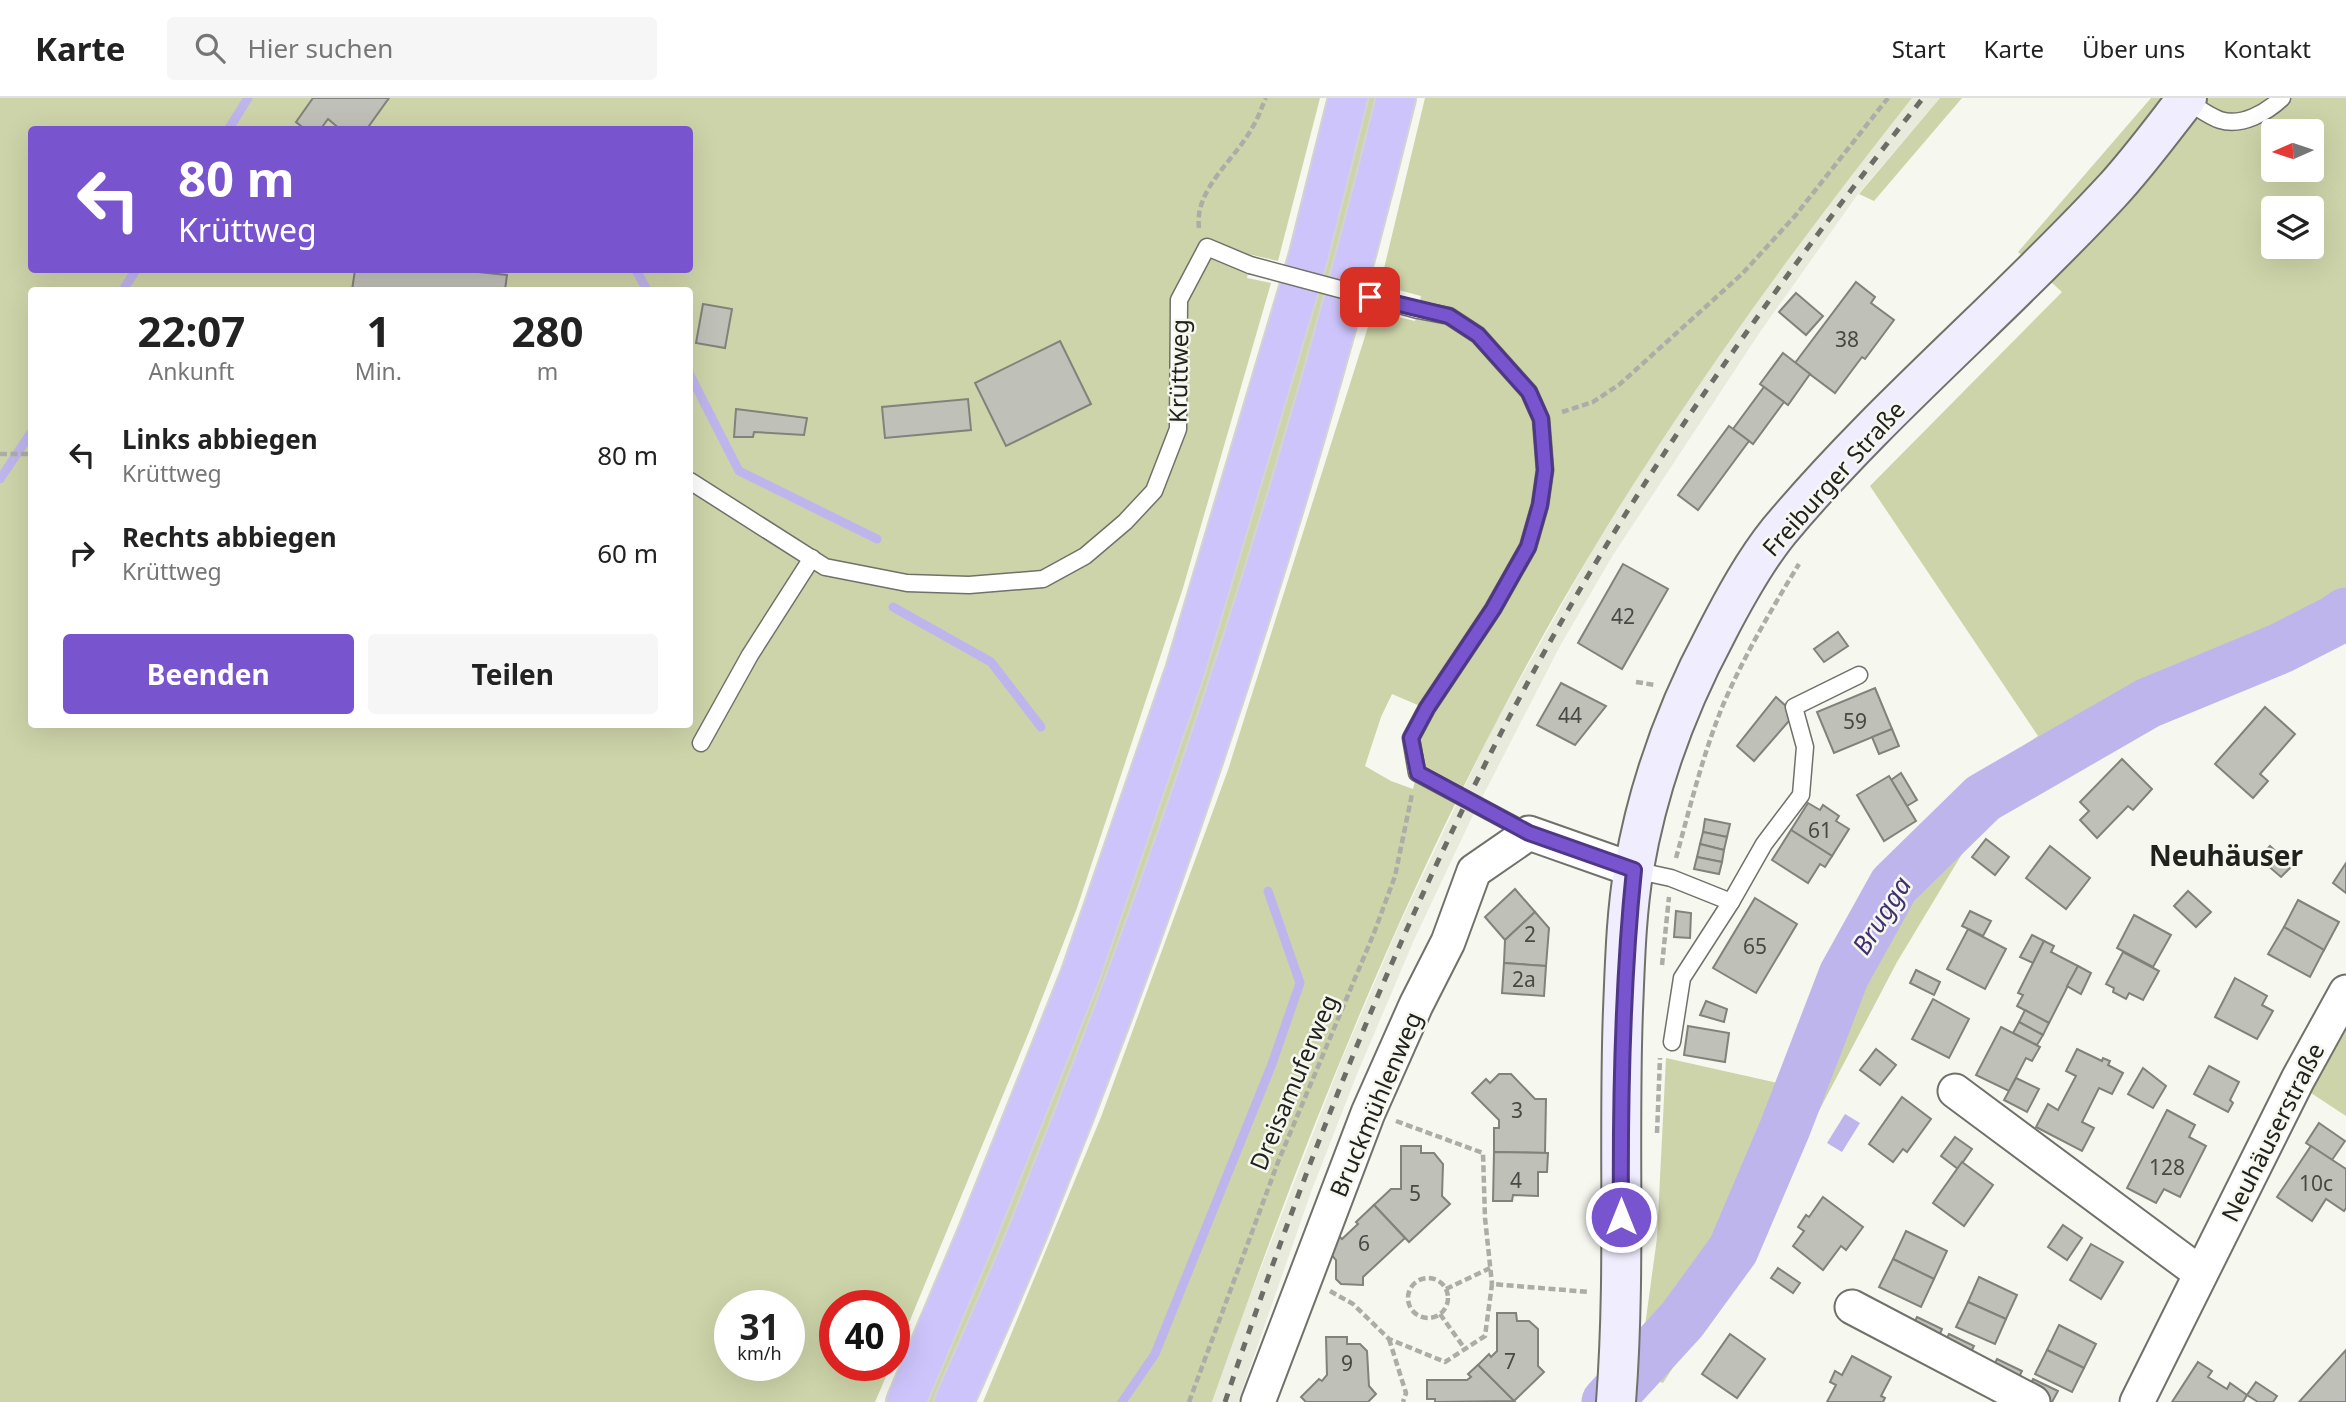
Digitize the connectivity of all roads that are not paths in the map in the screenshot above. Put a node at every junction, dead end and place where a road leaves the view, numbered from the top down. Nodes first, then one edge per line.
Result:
1 (1348, 98) edge
2 (1396, 98) edge
3 (2282, 98) edge
4 (2186, 99) edge
5 (693, 483) edge
6 (812, 558) junction
7 (1859, 675) dead end
8 (701, 743) dead end
9 (1529, 833) junction
10 (1634, 870) junction
11 (1731, 902) junction
12 (2346, 992) edge
13 (1672, 1042) dead end
14 (1955, 1091) dead end
15 (2200, 1273) junction
16 (1852, 1307) dead end
17 (906, 1402) edge
18 (954, 1402) edge
19 (1258, 1402) edge
20 (1616, 1402) edge
21 (2033, 1402) edge
22 (2137, 1402) edge

1 - 17 highway
2 - 18 highway
3 - 4 lane, Freiburger Straße
4 - 10 street, Freiburger Straße
5 - 6 lane, Krüttweg
6 - 8 lane
6 - 9 lane, Krüttweg, bridge
7 - 11 lane
9 - 10 street
9 - 19 street, Bruckmühlenweg
10 - 11 lane
10 - 20 street, Freiburger Straße
11 - 13 lane
12 - 15 street, Neuhäuserstraße
14 - 15 street
15 - 22 street, Neuhäuserstraße
16 - 21 street

